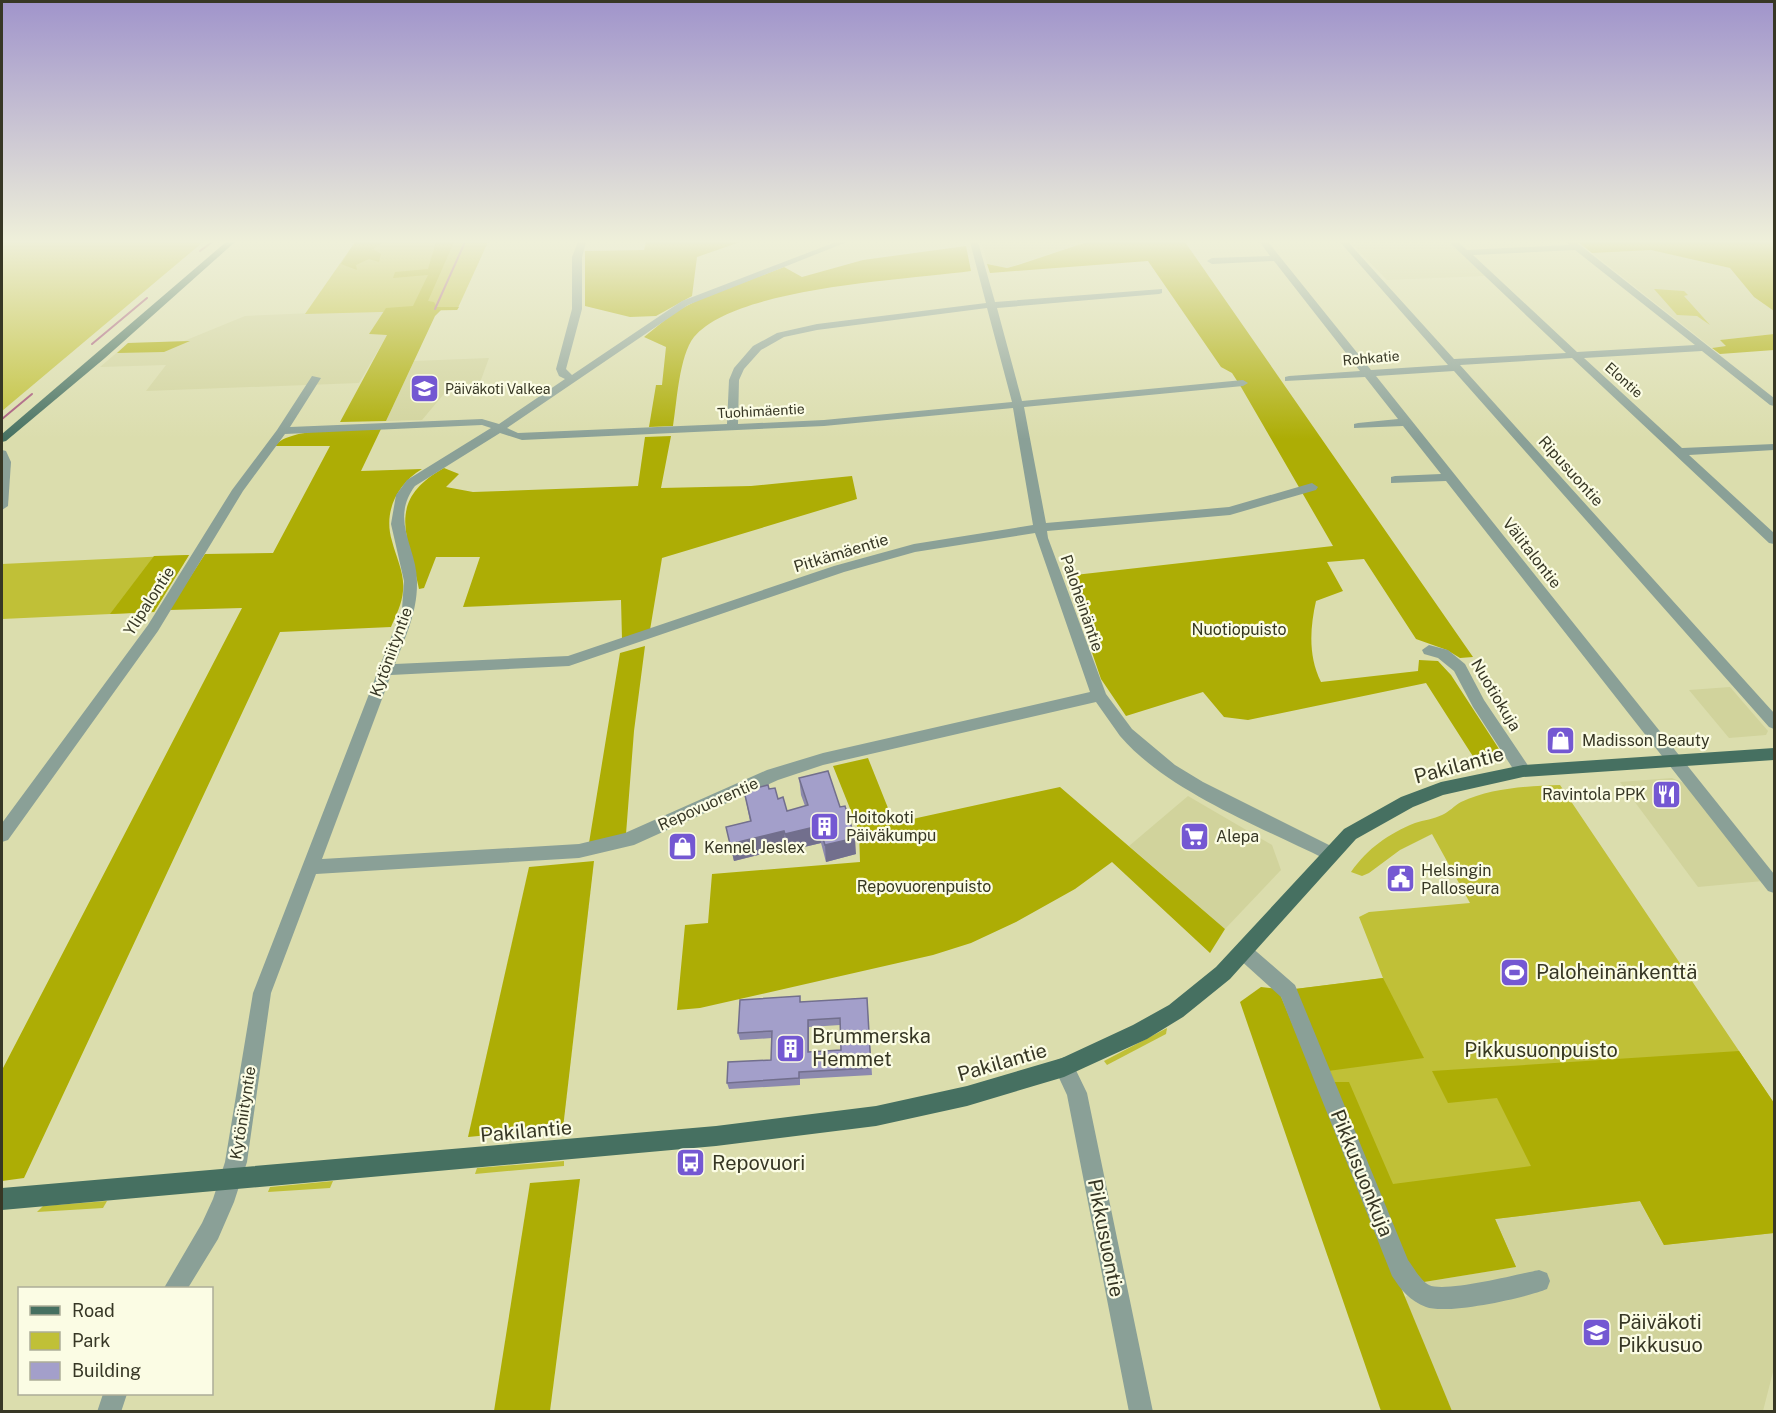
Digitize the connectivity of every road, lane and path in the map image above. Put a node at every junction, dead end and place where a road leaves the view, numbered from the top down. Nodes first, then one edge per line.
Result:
1 (156, 308) edge
2 (577, 308) edge
3 (678, 308) edge
4 (975, 308) edge
5 (992, 308) edge
6 (1317, 308) edge
7 (1402, 308) edge
8 (1524, 308) edge
9 (1655, 308) edge
10 (1705, 348) junction
11 (1574, 355) junction
12 (1453, 365) junction
13 (1369, 373) junction
14 (316, 378) dead end
15 (573, 379) junction
16 (1289, 379) dead end
17 (1243, 383) dead end
18 (1774, 403) edge
19 (1018, 404) junction
20 (1407, 422) junction
21 (1358, 426) dead end
22 (499, 428) junction
23 (732, 428) junction
24 (282, 431) junction
25 (2, 439) edge
26 (1774, 447) edge
27 (1681, 452) junction
28 (2, 453) edge
29 (1450, 477) junction
30 (1395, 480) dead end
31 (1312, 487) dead end
32 (2, 506) edge
33 (1039, 528) junction
34 (1774, 540) edge
35 (1429, 650) dead end
36 (386, 670) junction
37 (1099, 696) junction
38 (1774, 723) edge
39 (1774, 754) edge
40 (1674, 760) junction
41 (1523, 771) junction
42 (2, 835) edge
43 (1331, 854) junction
44 (310, 867) junction
45 (1774, 886) edge
46 (1244, 951) junction
47 (1064, 1068) junction
48 (231, 1178) junction
49 (2, 1199) edge
50 (1539, 1281) dead end
51 (176, 1287) edge
52 (115, 1395) edge
53 (109, 1412) edge
54 (1141, 1412) edge

1 - 25 main road
2 - 15 street
3 - 15 street, Kytöniityntie
4 - 23 street
5 - 19 street, Paloheinäntie
6 - 13 street, Välitalontie
7 - 12 street, Ripusuontie
8 - 11 street, Elontie
9 - 10 street
10 - 11 street, Rohkatie
10 - 18 street
11 - 12 street, Rohkatie
11 - 27 street, Elontie
12 - 13 street, Rohkatie
12 - 38 street, Ripusuontie
13 - 16 street, Rohkatie
13 - 20 street, Välitalontie
14 - 24 street, Ylipalontie
15 - 22 street, Kytöniityntie
17 - 19 street, Tuohimäentie
19 - 23 street, Tuohimäentie
19 - 33 street, Paloheinäntie
20 - 21 street
20 - 29 street, Välitalontie
22 - 23 street, Tuohimäentie
22 - 24 street, Tuohimäentie
22 - 36 street, Kytöniityntie
24 - 42 street, Ylipalontie
26 - 27 street
27 - 34 street, Elontie
28 - 32 street
29 - 30 street
29 - 40 street, Välitalontie
31 - 33 street, Pitkämäentie
33 - 36 street, Pitkämäentie
33 - 37 street, Paloheinäntie
35 - 41 street, Nuotiokuja
36 - 44 street, Kytöniityntie
37 - 43 street, Paloheinäntie
37 - 44 street, Repovuorentie
39 - 40 main road, Pakilantie
40 - 41 main road, Pakilantie
40 - 45 street, Välitalontie
41 - 43 main road, Pakilantie
43 - 46 main road, Pakilantie
44 - 48 street, Kytöniityntie
46 - 47 main road, Pakilantie
46 - 50 street, Pikkusuonkuja
47 - 48 main road, Pakilantie
47 - 54 street, Pikkusuontie
48 - 49 main road, Pakilantie
48 - 51 street, Kytöniityntie
52 - 53 street

